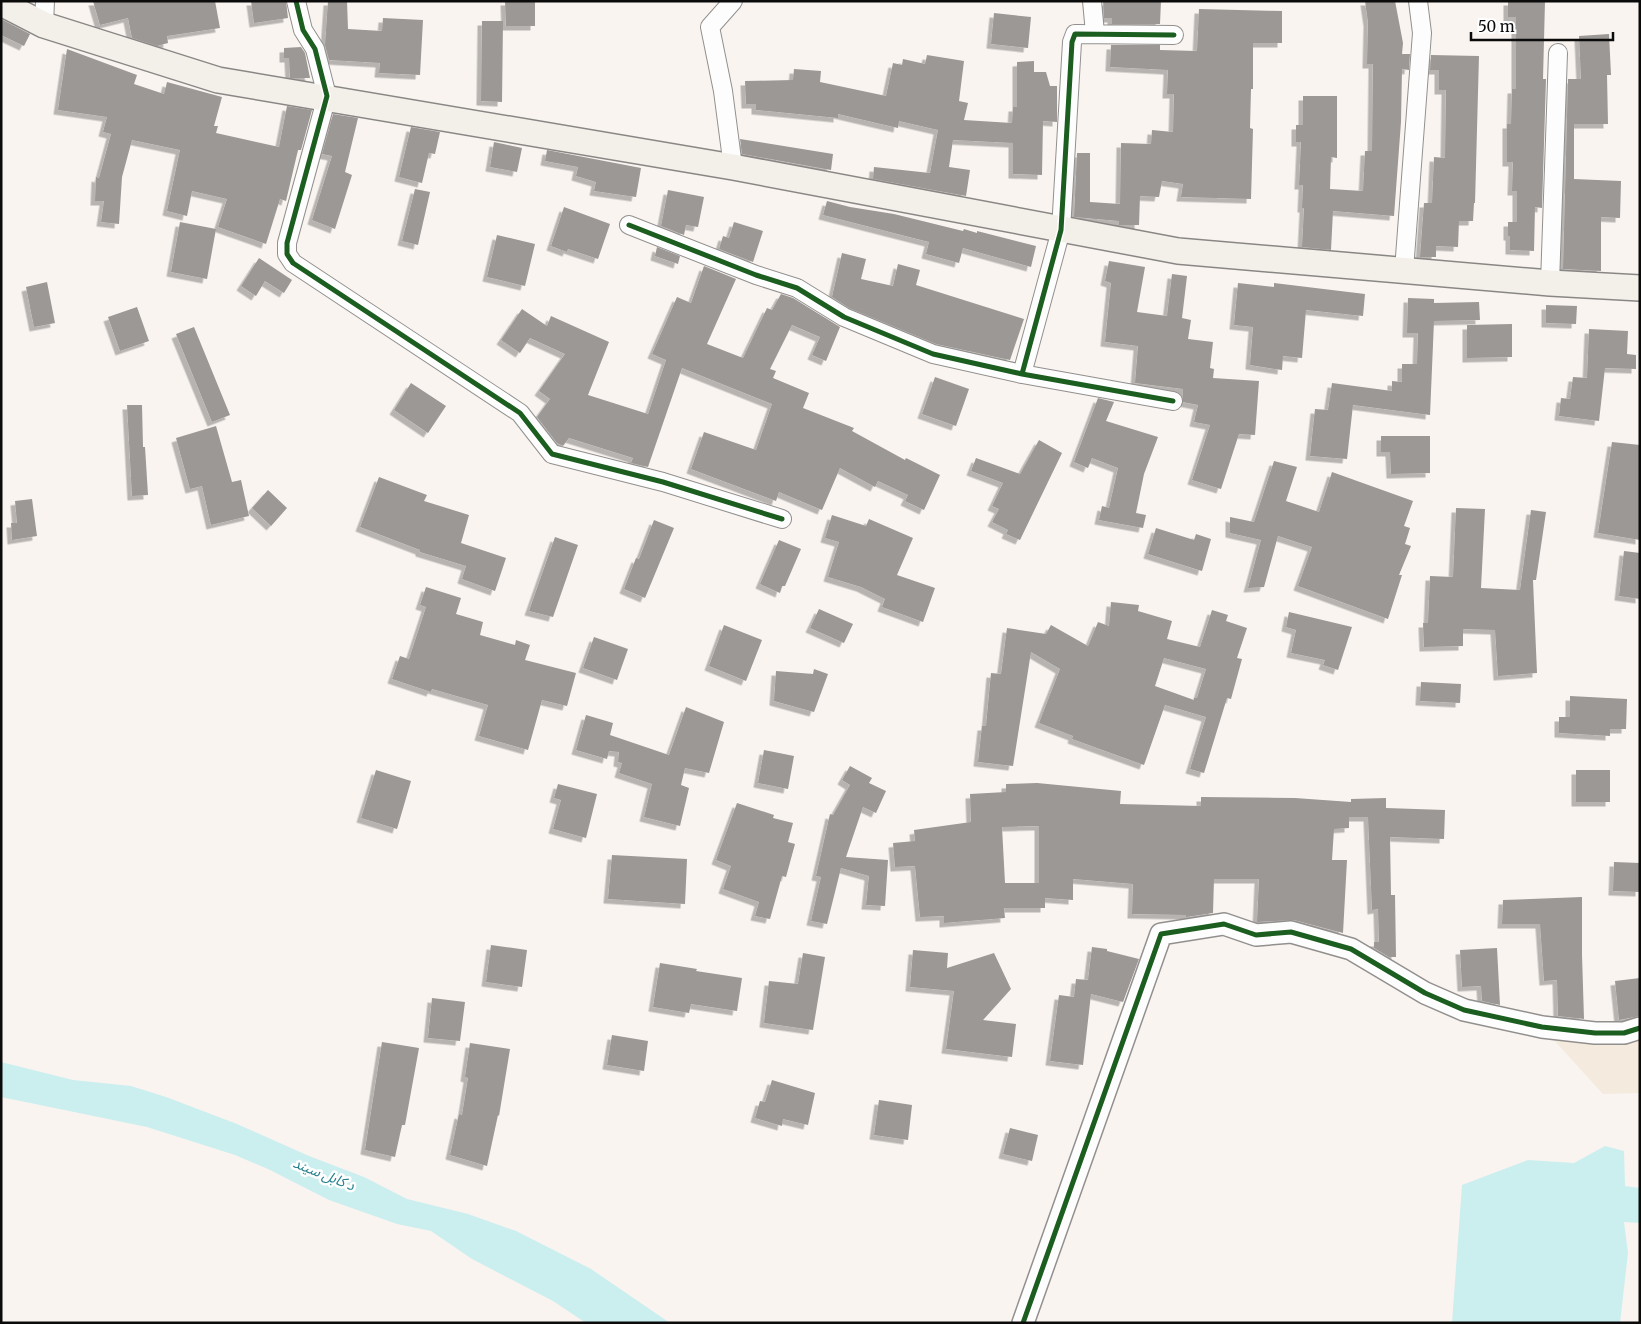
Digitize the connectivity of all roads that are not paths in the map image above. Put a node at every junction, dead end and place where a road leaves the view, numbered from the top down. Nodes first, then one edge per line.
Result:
1 (296, 1) edge
2 (733, 1) edge
3 (1092, 1) edge
4 (1418, 1) edge
5 (1, 3) edge
6 (44, 13) edge
7 (1095, 33) junction
8 (1174, 35) dead end
9 (1558, 53) dead end
10 (327, 96) junction
11 (733, 167) junction
12 (629, 225) dead end
13 (1061, 230) junction
14 (1404, 270) junction
15 (1550, 283) junction
16 (1640, 288) edge
17 (1022, 374) junction
18 (1173, 401) dead end
19 (782, 519) dead end
20 (1640, 1028) edge
21 (1023, 1323) edge

1 - 10 street
2 - 11 street
3 - 7 street
4 - 14 street
5 - 6 main road
6 - 10 main road
7 - 8 street
7 - 13 street
9 - 15 street
10 - 11 main road
10 - 19 street
11 - 13 main road
12 - 17 street
13 - 14 main road
13 - 17 street
14 - 15 main road
15 - 16 main road
17 - 18 street
20 - 21 street

